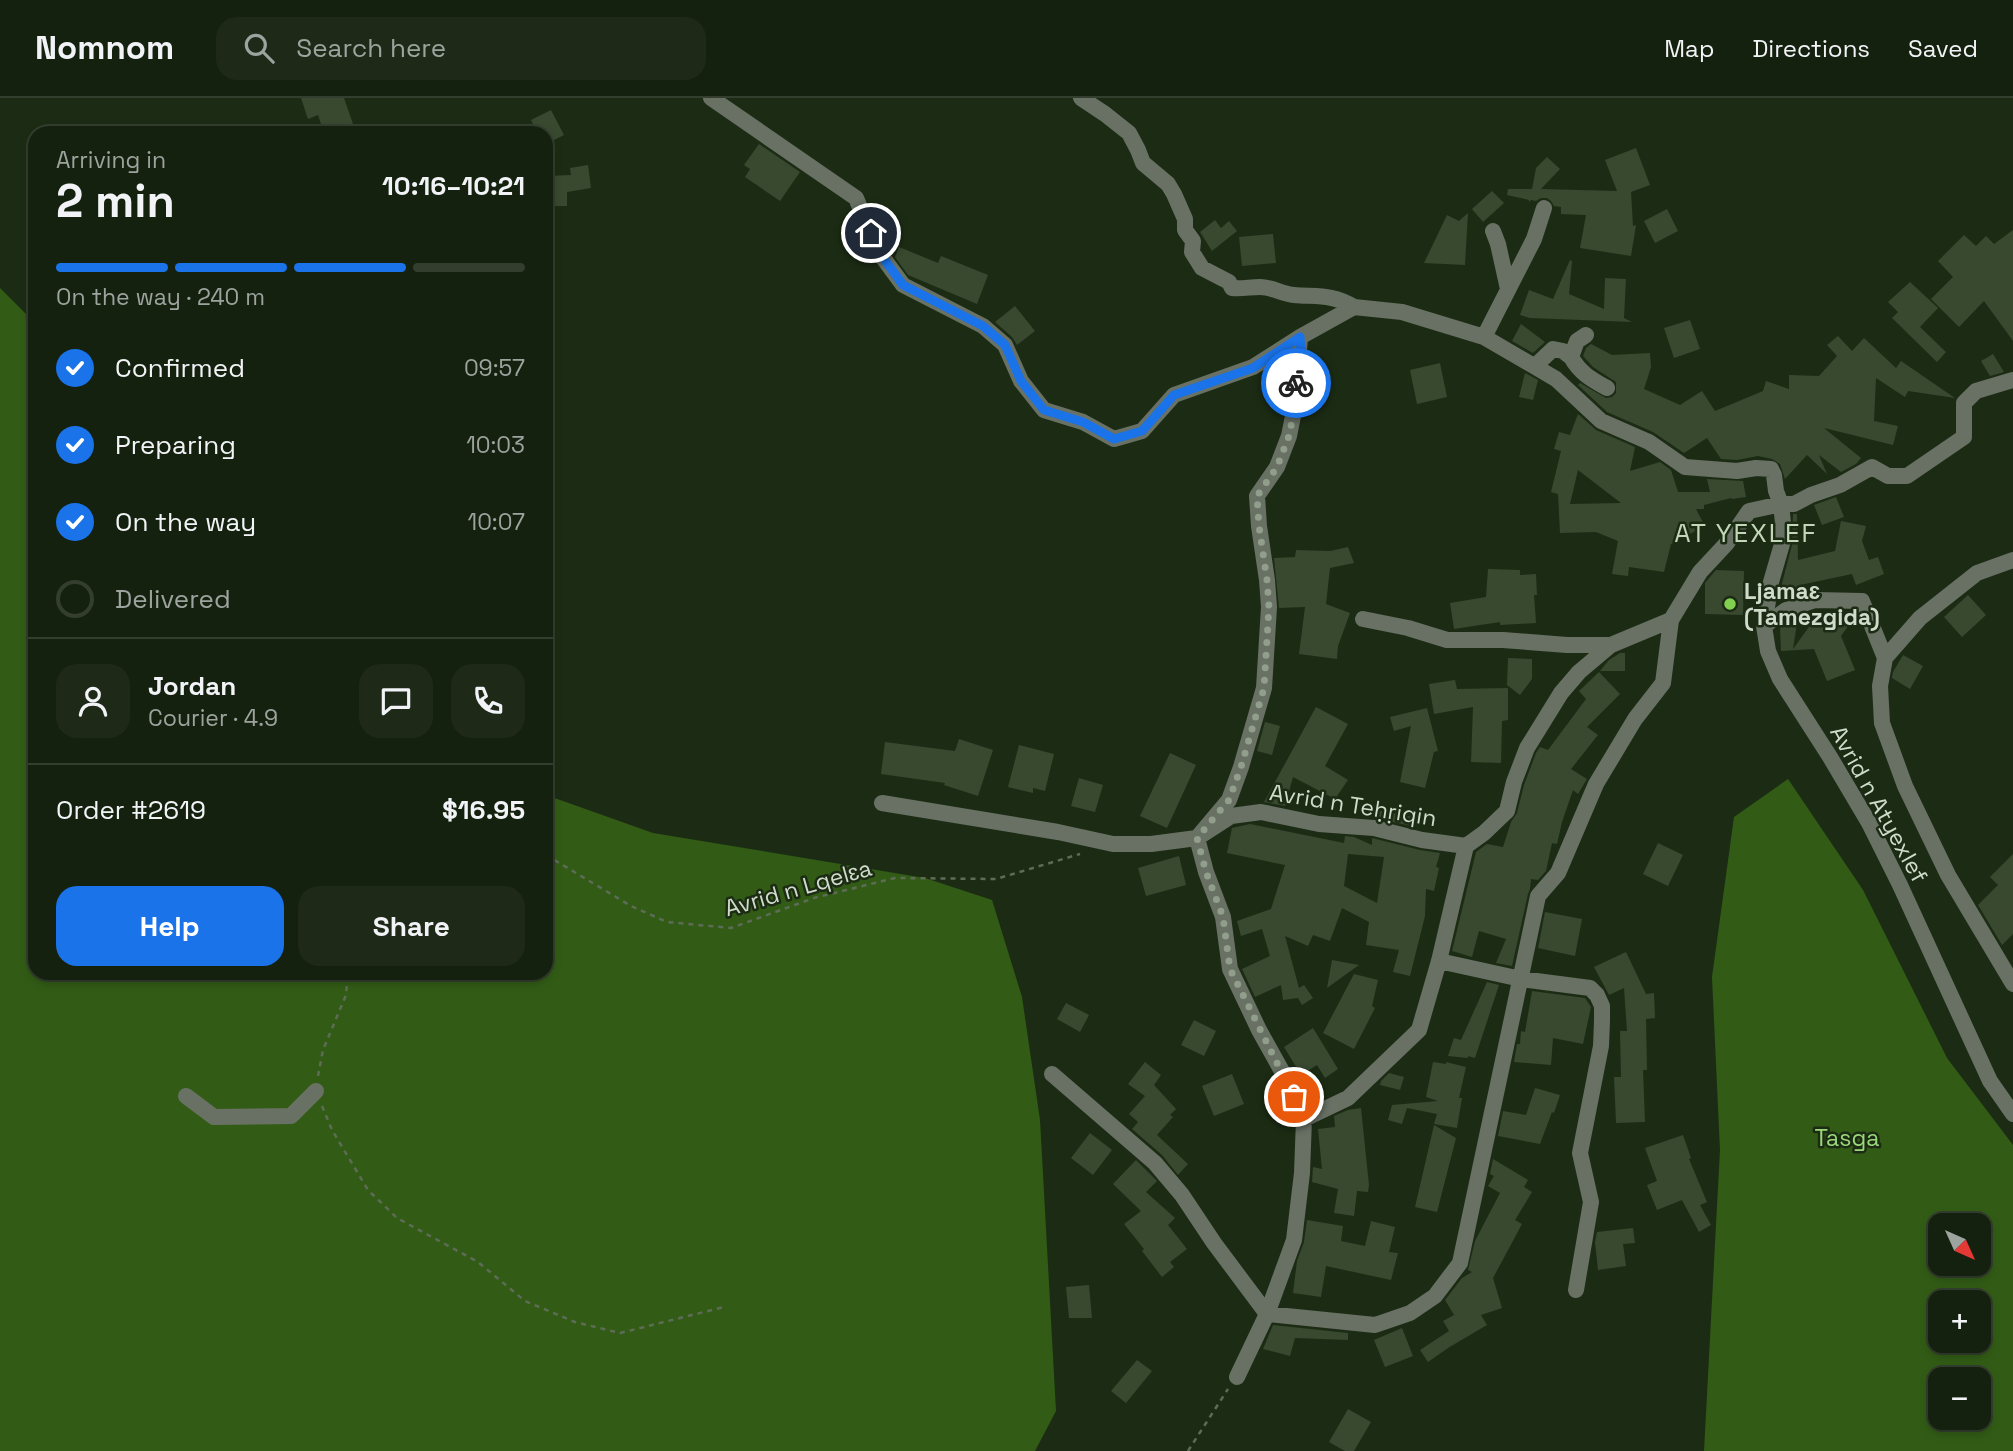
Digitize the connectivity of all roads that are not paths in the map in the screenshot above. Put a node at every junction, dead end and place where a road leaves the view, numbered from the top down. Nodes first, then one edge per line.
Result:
1 (711, 98) edge
2 (1081, 98) edge
3 (1544, 208) dead end
4 (1493, 231) dead end
5 (1508, 289) junction
6 (1354, 307) junction
7 (1586, 335) dead end
8 (1300, 337) junction
9 (1484, 337) junction
10 (1571, 356) junction
11 (1535, 366) junction
12 (2013, 380) edge
13 (1607, 388) dead end
14 (1781, 503) junction
15 (2013, 560) edge
16 (1363, 619) dead end
17 (1671, 620) junction
18 (1764, 626) junction
19 (1611, 645) junction
20 (1885, 658) junction
21 (881, 803) dead end
22 (1197, 838) junction
23 (1466, 846) junction
24 (1439, 961) junction
25 (1521, 979) junction
26 (2013, 984) edge
27 (1052, 1074) dead end
28 (316, 1091) road end
29 (186, 1096) dead end
30 (2013, 1114) edge
31 (1304, 1119) junction
32 (1576, 1290) dead end
33 (1267, 1314) junction
34 (1237, 1377) road end

1 - 8 street
2 - 6 street
3 - 5 street
4 - 5 street
5 - 9 street
6 - 8 street
6 - 9 street
7 - 10 street
8 - 22 street
9 - 11 street
10 - 11 street
10 - 13 street
11 - 14 street, Avrid n Atyexlef
12 - 14 street
14 - 17 street
14 - 18 street, Avrid n Atyexlef
15 - 20 street
16 - 19 street
17 - 19 street
17 - 25 street
18 - 20 street
18 - 30 street, Avrid n Atyexlef
19 - 23 street
20 - 26 street
21 - 22 street, Avrid n Teḥṛiqin
22 - 23 street, Avrid n Teḥṛiqin
22 - 31 street
23 - 24 street
24 - 25 street
24 - 31 street
25 - 32 street
25 - 33 street
27 - 33 street
28 - 29 street
31 - 33 street
33 - 34 street

